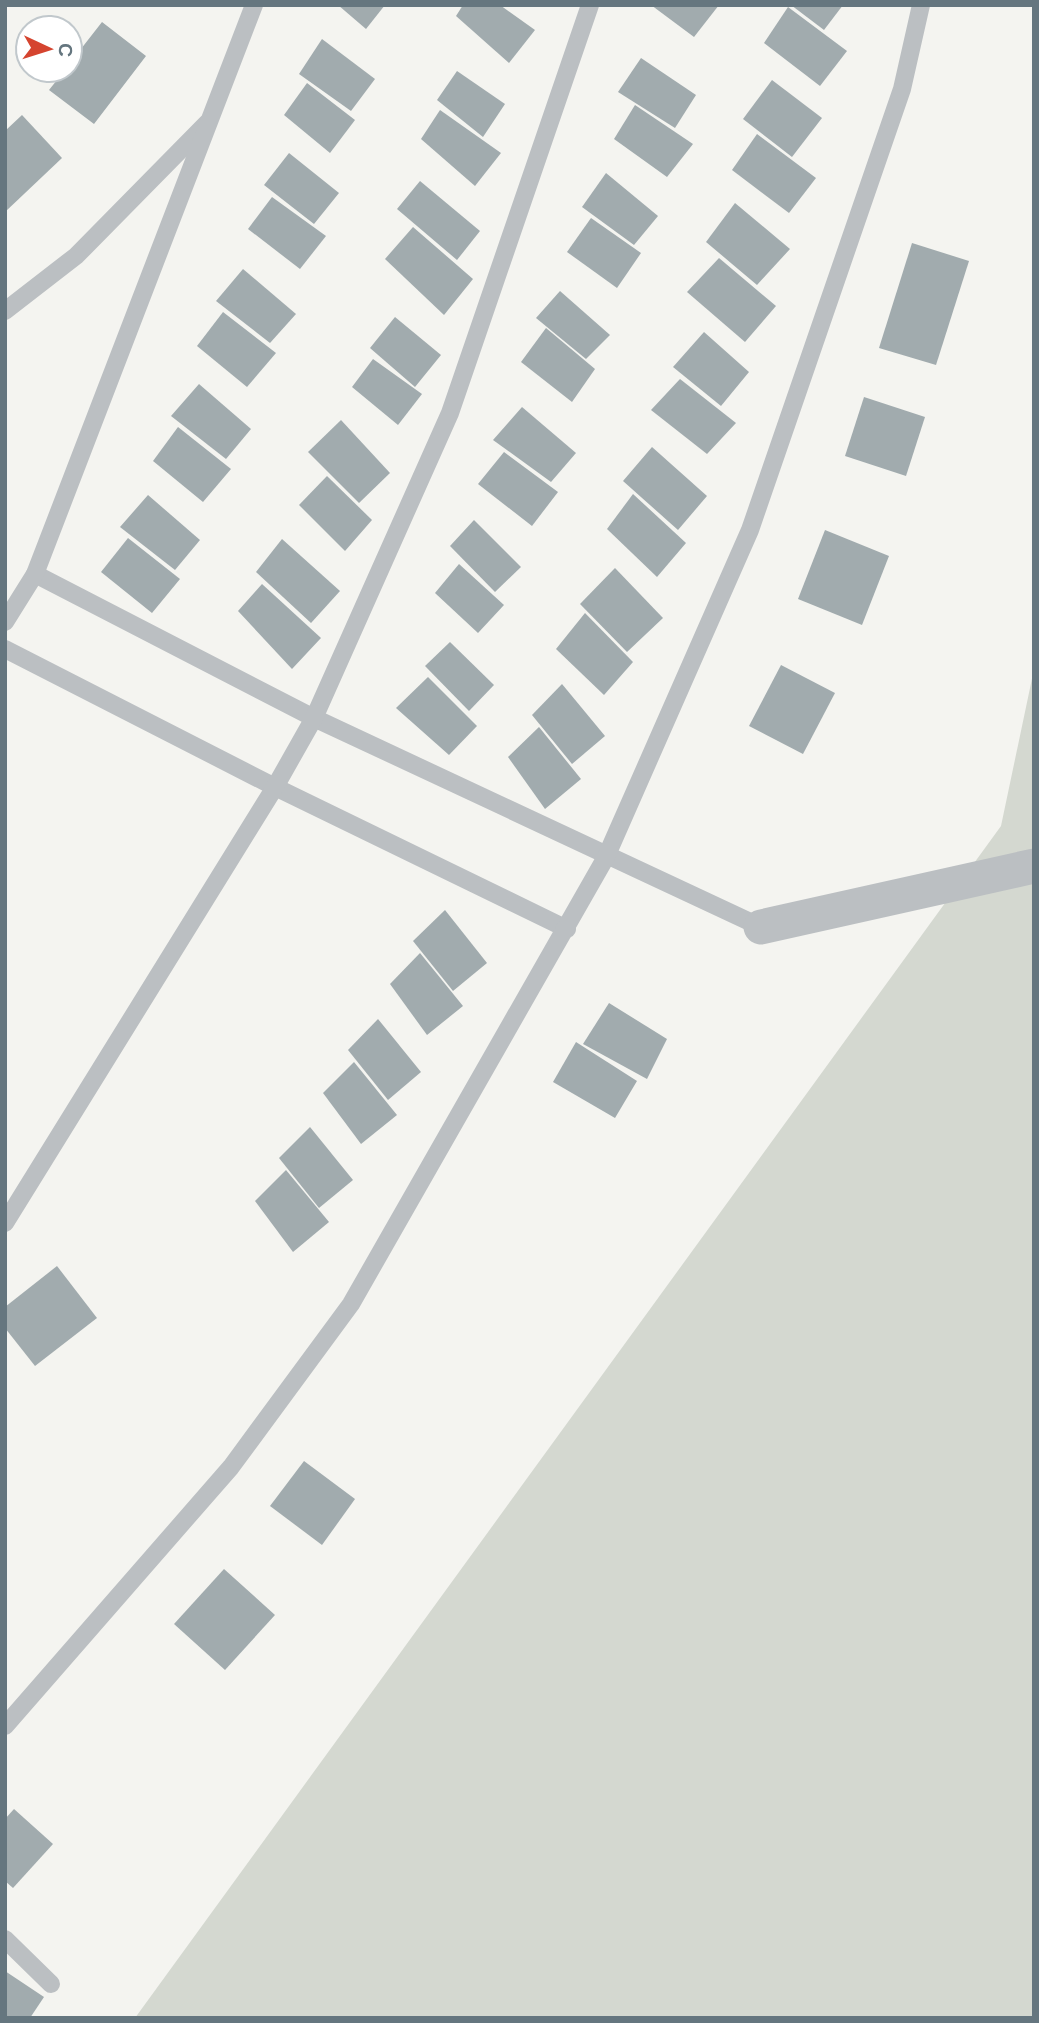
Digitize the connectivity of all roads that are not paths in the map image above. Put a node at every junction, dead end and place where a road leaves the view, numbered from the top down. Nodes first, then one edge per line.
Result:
1 (254, 5) edge
2 (590, 5) edge
3 (921, 5) edge
4 (213, 117) junction
5 (5, 311) edge
6 (35, 574) junction
7 (5, 622) edge
8 (5, 649) edge
9 (314, 718) junction
10 (275, 787) junction
11 (606, 857) junction
12 (1034, 866) edge
13 (761, 927) joint
14 (567, 929) junction
15 (5, 1223) edge
16 (5, 1726) edge
17 (5, 1938) edge
18 (51, 1984) dead end

1 - 4 lane
2 - 9 lane
3 - 11 lane
4 - 5 lane
4 - 6 lane
6 - 7 lane
6 - 9 lane
8 - 10 lane
9 - 10 lane
9 - 11 lane
10 - 14 lane
10 - 15 lane
11 - 13 lane
11 - 14 lane
12 - 13 street
14 - 16 lane
17 - 18 lane

